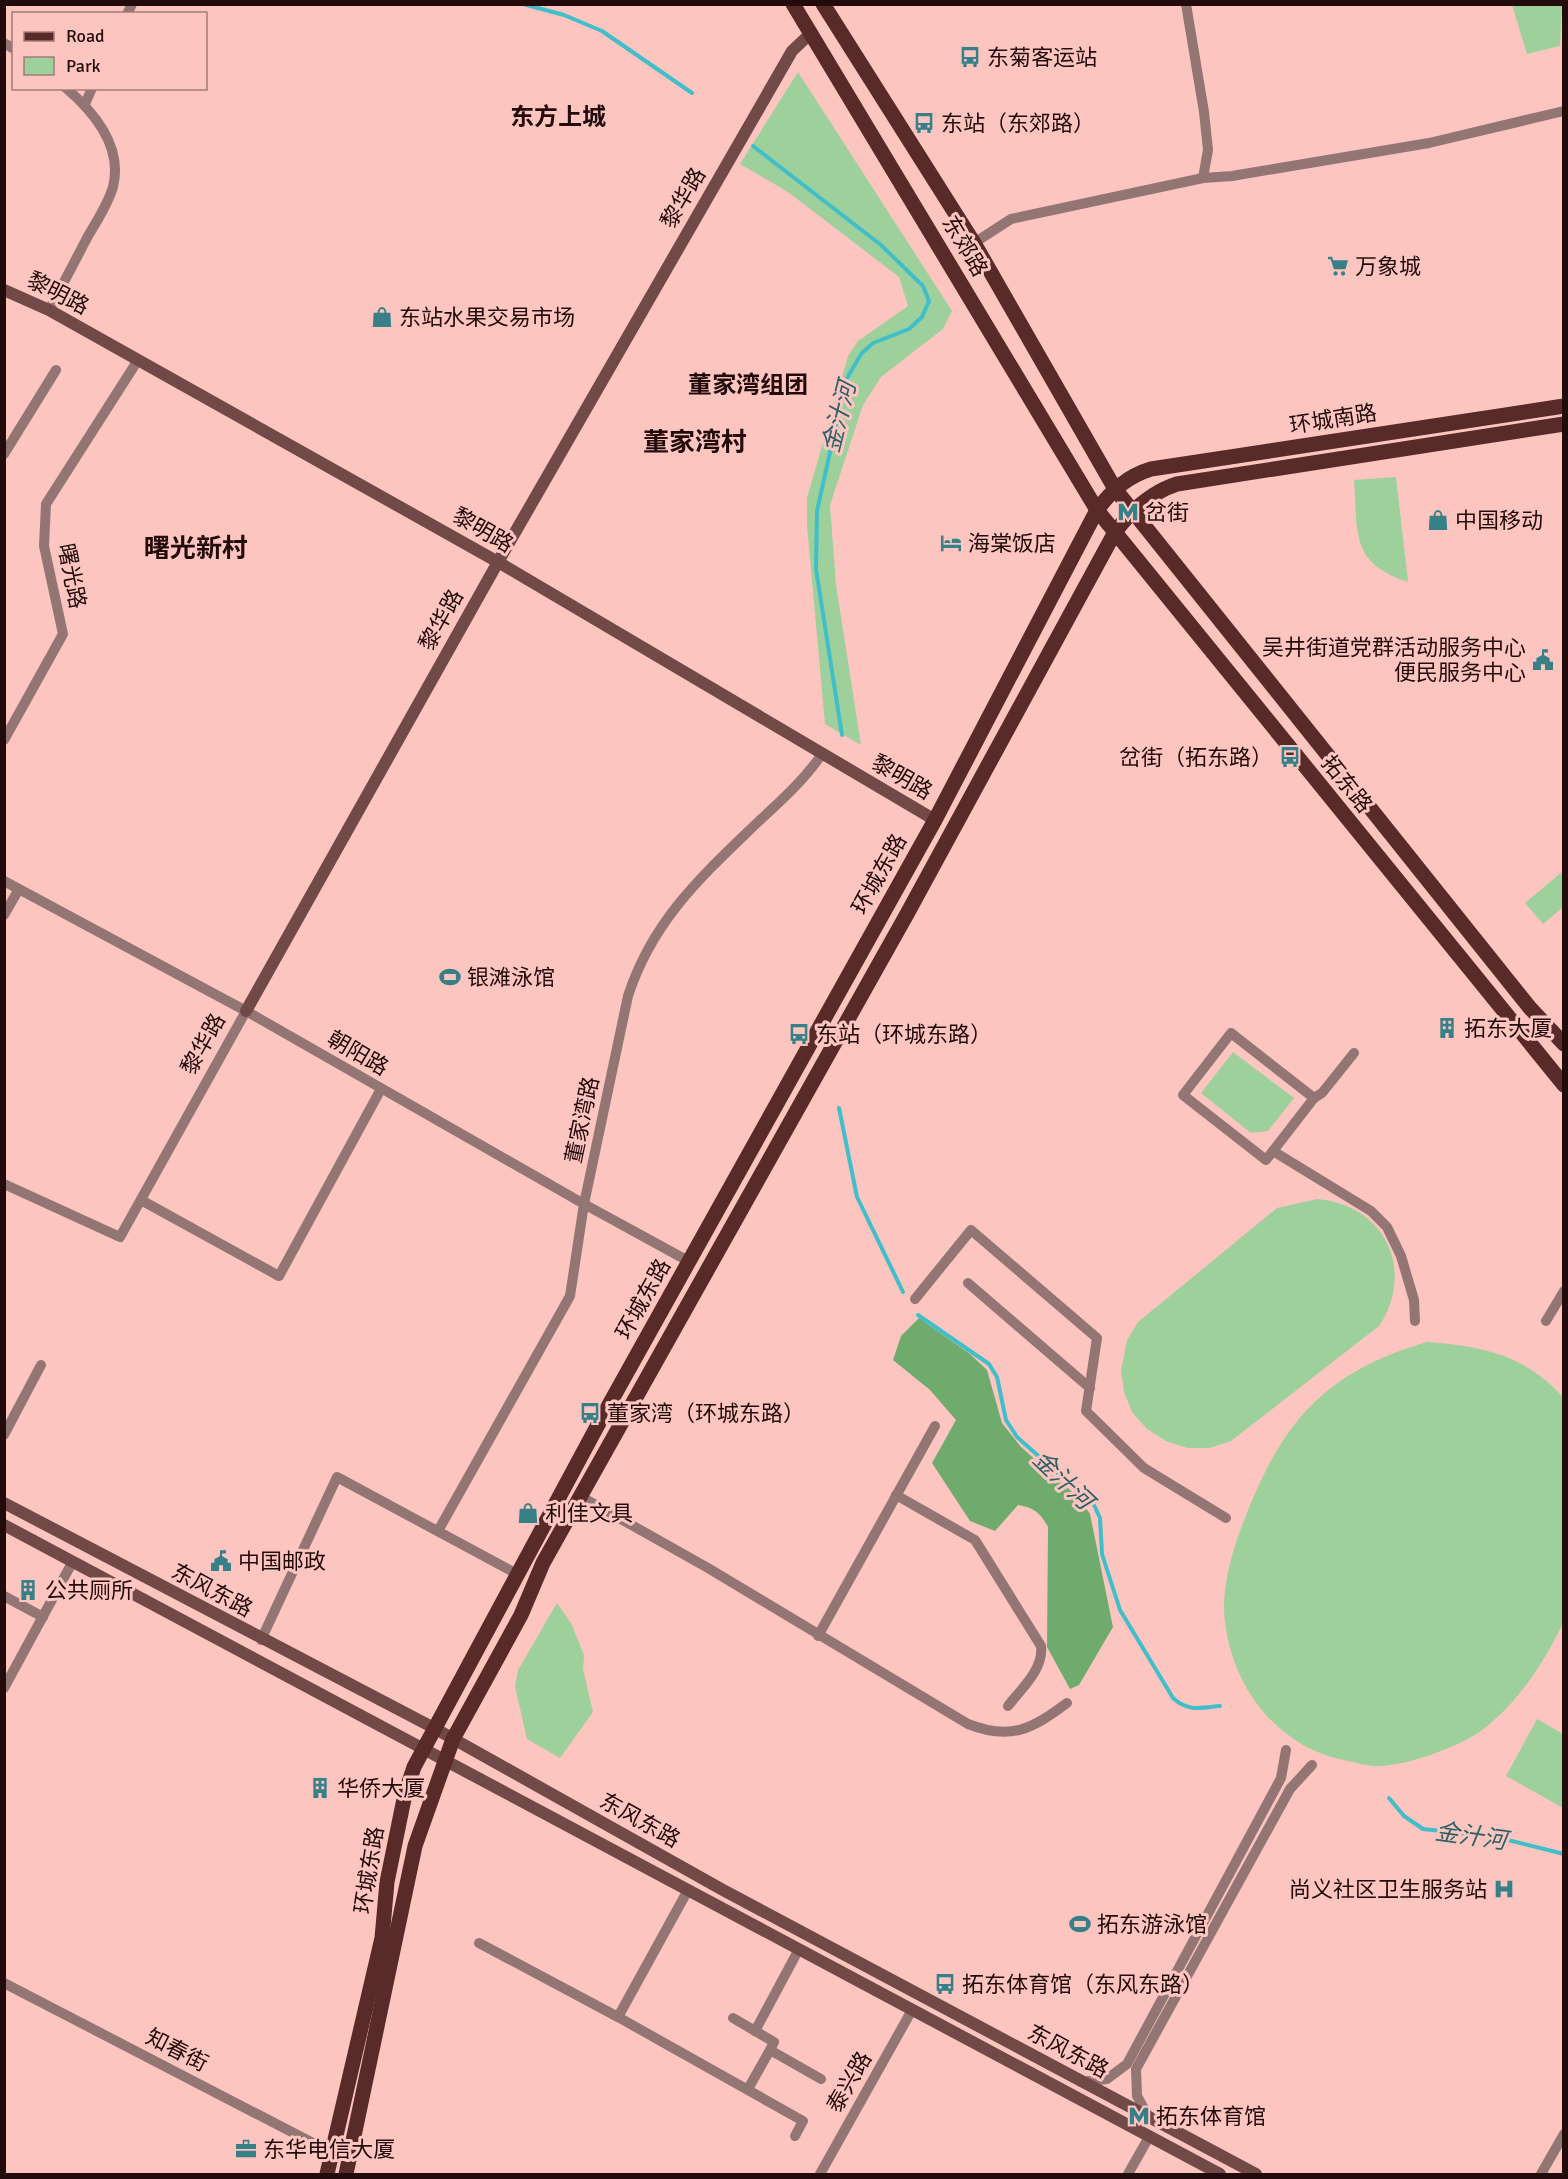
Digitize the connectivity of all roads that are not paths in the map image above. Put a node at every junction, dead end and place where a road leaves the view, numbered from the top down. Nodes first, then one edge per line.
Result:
1 (793, 4) edge
2 (823, 4) edge
3 (1186, 4) edge
4 (811, 33) junction
5 (68, 90) edge
6 (91, 90) edge
7 (85, 104) junction
8 (1563, 111) edge
9 (1203, 178) junction
10 (974, 243) junction
11 (4, 290) edge
12 (49, 310) junction
13 (138, 360) junction
14 (57, 370) dead end
15 (1563, 406) edge
16 (1563, 424) edge
17 (4, 454) edge
18 (1115, 489) junction
19 (1097, 510) junction
20 (1132, 513) junction
21 (1115, 532) junction
22 (498, 562) junction
23 (4, 740) edge
24 (822, 754) junction
25 (935, 820) junction
26 (4, 881) edge
27 (19, 889) junction
28 (4, 915) edge
29 (246, 1011) junction
30 (1563, 1044) edge
31 (1354, 1053) dead end
32 (1563, 1084) edge
33 (381, 1089) junction
34 (1314, 1098) junction
35 (1273, 1151) junction
36 (4, 1184) edge
37 (141, 1200) junction
38 (584, 1204) junction
39 (690, 1262) junction
40 (968, 1283) dead end
41 (1563, 1291) edge
42 (915, 1299) dead end
43 (1415, 1321) dead end
44 (1546, 1321) dead end
45 (41, 1365) dead end
46 (1090, 1388) junction
47 (9, 1415) edge
48 (935, 1426) dead end
49 (4, 1435) edge
50 (896, 1495) junction
51 (580, 1496) junction
52 (4, 1503) edge
53 (1226, 1518) dead end
54 (4, 1525) edge
55 (438, 1531) junction
56 (73, 1561) junction
57 (519, 1575) junction
58 (4, 1596) edge
59 (43, 1617) junction
60 (818, 1636) junction
61 (261, 1640) junction
62 (4, 1688) edge
63 (1067, 1703) dead end
64 (1008, 1706) dead end
65 (434, 1728) junction
66 (453, 1739) junction
67 (423, 1748) junction
68 (1286, 1750) dead end
69 (444, 1760) junction
70 (1312, 1765) dead end
71 (688, 1890) junction
72 (479, 1943) dead end
73 (799, 1949) junction
74 (4, 1983) edge
75 (912, 2010) junction
76 (618, 2017) junction
77 (733, 2018) dead end
78 (755, 2031) junction
79 (770, 2050) junction
80 (821, 2079) dead end
81 (1081, 2082) junction
82 (748, 2089) junction
83 (1153, 2120) junction
84 (1169, 2129) junction
85 (1563, 2134) edge
86 (795, 2136) dead end
87 (1149, 2137) junction
88 (1161, 2143) junction
89 (332, 2149) junction
90 (327, 2175) edge
91 (346, 2175) edge
92 (820, 2175) edge
93 (1128, 2175) edge
94 (1220, 2175) edge
95 (1256, 2175) edge
96 (1541, 2175) edge

1 - 4 main road, 东郊路
2 - 10 main road, 东郊路
3 - 9 street
4 - 19 main road, 东郊路
4 - 22 main road, 黎华路
5 - 7 street
6 - 7 street
7 - 12 street
8 - 9 street
9 - 10 street
10 - 18 main road, 东郊路
11 - 12 main road, 黎明路
12 - 13 main road, 黎明路
13 - 22 main road, 黎明路
13 - 23 street, 曙光路
14 - 17 street
15 - 18 main road, 环城南路
16 - 20 main road, 环城南路
18 - 19 main road, 环城东路
18 - 20 main road, 拓东路
19 - 21 main road, 拓东路
19 - 25 main road, 环城东路
20 - 21 main road, 环城东路
20 - 30 main road, 拓东路
21 - 32 main road, 拓东路
21 - 51 main road, 环城东路
22 - 24 main road, 黎明路
22 - 29 main road, 黎华路
24 - 25 main road, 黎明路
24 - 38 street, 董家湾路
25 - 39 main road, 环城东路
26 - 27 street, 朝阳路
27 - 28 street
27 - 29 street, 朝阳路
29 - 33 street, 朝阳路
29 - 37 street, 黎华路
31 - 34 street
33 - 37 street
33 - 38 street, 朝阳路
34 - 35 street
34 - 35 street
35 - 43 street
36 - 37 street, 黎华路
38 - 39 street, 朝阳路
38 - 55 street, 董家湾路
39 - 57 main road, 环城东路
40 - 46 street
41 - 44 street
42 - 46 street
45 - 47 street
46 - 53 street
47 - 49 street
48 - 50 street
50 - 60 street
50 - 64 street
51 - 60 street
51 - 66 main road, 环城东路
52 - 61 main road, 东风东路
54 - 56 main road, 东风东路
55 - 57 street
55 - 61 street
56 - 59 street
56 - 67 main road, 东风东路
57 - 65 main road, 环城东路
58 - 59 street
59 - 62 street
60 - 63 street
61 - 65 main road, 东风东路
65 - 66 main road, 东风东路
65 - 67 main road, 环城东路
66 - 69 main road, 环城东路
66 - 81 main road, 东风东路
67 - 69 main road, 东风东路
67 - 89 main road, 环城东路
68 - 81 street
69 - 71 main road, 东风东路
69 - 91 main road, 环城东路
70 - 83 street
71 - 73 main road, 东风东路
71 - 76 street
72 - 76 street
73 - 75 main road, 东风东路
73 - 78 street
74 - 89 street, 知春街
75 - 87 main road, 东风东路
75 - 92 street, 泰兴路
76 - 82 street
77 - 78 street
78 - 79 street
79 - 80 street
79 - 82 street
81 - 83 main road, 东风东路
82 - 86 street
83 - 84 main road, 东风东路
84 - 88 main road
84 - 95 main road, 东风东路
85 - 96 street
87 - 88 main road, 东风东路
87 - 93 street
88 - 94 main road, 东风东路
89 - 90 main road, 环城东路

